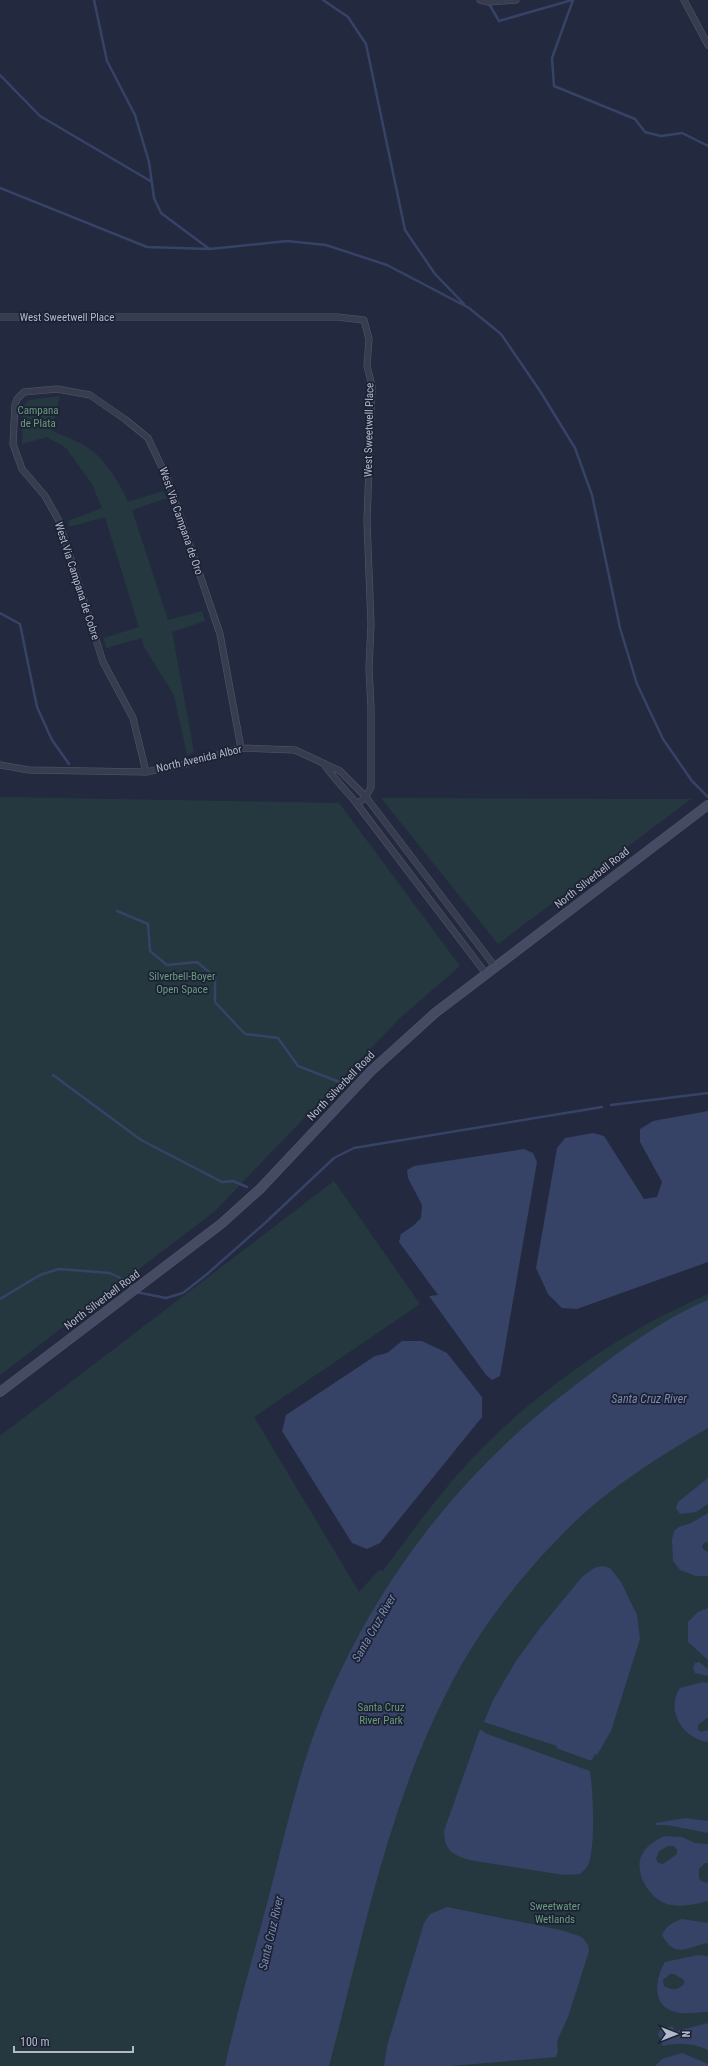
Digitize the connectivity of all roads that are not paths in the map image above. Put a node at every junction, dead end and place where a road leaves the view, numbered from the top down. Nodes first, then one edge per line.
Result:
1 (480, 0) edge
2 (516, 0) edge
3 (684, 0) edge
4 (708, 45) edge
5 (0, 317) edge
6 (20, 396) joint
7 (241, 748) junction
8 (0, 764) edge
9 (324, 764) junction
10 (146, 772) junction
11 (366, 797) junction
12 (357, 804) junction
13 (708, 805) edge
14 (398, 840) junction
15 (389, 846) junction
16 (496, 968) junction
17 (487, 975) junction
18 (0, 1392) edge

1 - 2 street
3 - 4 street
5 - 11 street, West Sweetwell Place
6 - 7 street, West Via Campana de Oro
6 - 10 street, West Via Campana de Cobre
7 - 9 street, North Avenida Albor
7 - 10 street, North Avenida Albor
8 - 10 street, North Avenida Albor
9 - 11 street, North Avenida Albor
9 - 12 street, North Avenida Albor
11 - 12 street
11 - 14 street, North Avenida Albor
12 - 15 street, North Avenida Albor
13 - 16 main road, North Silverbell Road
14 - 15 street
14 - 16 street, North Avenida Albor
15 - 17 street, North Avenida Albor
16 - 17 main road, North Silverbell Road
17 - 18 main road, North Silverbell Road

